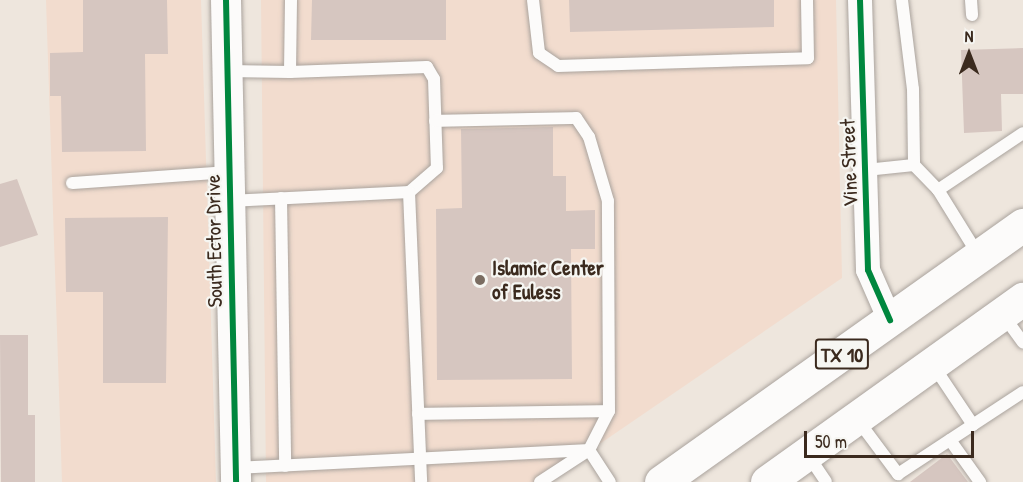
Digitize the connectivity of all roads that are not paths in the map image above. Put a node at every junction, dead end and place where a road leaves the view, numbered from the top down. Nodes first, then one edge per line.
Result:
1 (226, 0) edge
2 (291, 0) edge
3 (533, 0) edge
4 (807, 0) edge
5 (861, 0) edge
6 (902, 0) edge
7 (971, 0) edge
8 (972, 15) dead end
9 (228, 71) junction
10 (290, 72) junction
11 (435, 121) junction
12 (1023, 133) edge
13 (914, 165) junction
14 (866, 170) junction
15 (72, 183) dead end
16 (230, 186) junction
17 (938, 190) junction
18 (409, 192) junction
19 (281, 198) junction
20 (1023, 225) edge
21 (979, 257) junction
22 (1013, 307) edge
23 (890, 320) junction
24 (1023, 343) edge
25 (933, 365) junction
26 (1023, 392) edge
27 (609, 411) junction
28 (418, 414) junction
29 (857, 419) junction
30 (973, 425) junction
31 (950, 440) junction
32 (589, 450) junction
33 (807, 454) junction
34 (420, 460) junction
35 (285, 466) junction
36 (235, 475) edge
37 (421, 482) edge
38 (540, 482) edge
39 (610, 482) edge
40 (662, 482) edge
41 (767, 482) edge
42 (826, 482) edge
43 (981, 482) edge

1 - 9 street, South Ector Drive
2 - 10 lane
3 - 4 lane
5 - 14 street, Vine Street
6 - 13 lane
7 - 8 lane
9 - 10 lane
9 - 16 street, South Ector Drive
10 - 11 lane
11 - 18 lane
11 - 27 lane
12 - 17 lane
13 - 14 lane
13 - 17 lane
14 - 23 street, Vine Street
15 - 16 lane
16 - 19 lane
16 - 36 street, South Ector Drive
17 - 21 lane
18 - 19 lane
18 - 28 lane
19 - 35 lane
20 - 21 main road, TX 10
21 - 23 main road, TX 10
22 - 24 lane
22 - 25 main road
23 - 40 main road, TX 10
25 - 29 main road
25 - 30 lane
26 - 30 lane
27 - 28 lane
27 - 32 lane
28 - 34 lane
29 - 31 lane
29 - 33 main road
30 - 31 lane
31 - 43 lane
32 - 34 lane
32 - 38 lane
32 - 39 lane
33 - 41 main road
33 - 42 lane
34 - 35 lane
34 - 37 lane
35 - 36 lane

